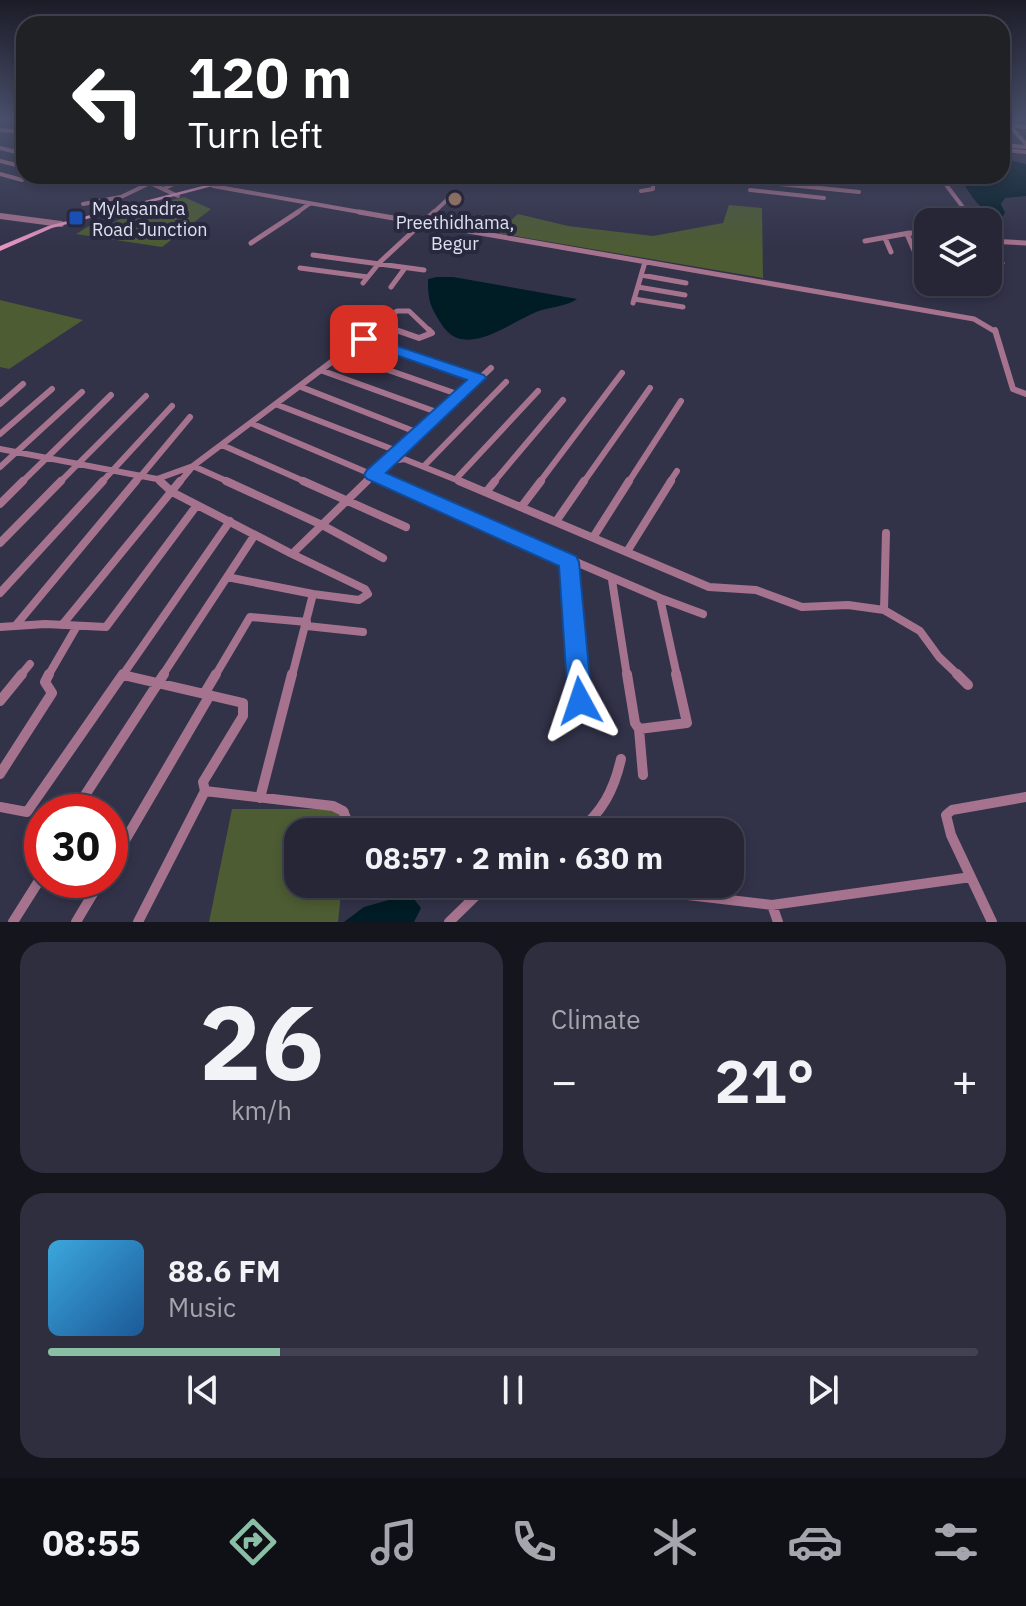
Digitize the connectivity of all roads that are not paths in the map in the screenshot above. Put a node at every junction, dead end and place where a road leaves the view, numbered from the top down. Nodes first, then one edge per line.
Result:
1 (0, 174) edge
2 (16, 177) edge
3 (13, 178) junction
4 (16, 179) edge
5 (148, 184) edge
6 (152, 184) edge
7 (174, 184) edge
8 (220, 184) edge
9 (653, 184) edge
10 (782, 184) edge
11 (823, 184) edge
12 (946, 184) edge
13 (213, 186) junction
14 (823, 188) junction
15 (163, 189) junction
16 (750, 190) dead end
17 (641, 191) dead end
18 (859, 192) dead end
19 (178, 196) junction
20 (448, 199) dead end
21 (309, 203) junction
22 (83, 204) dead end
23 (964, 208) edge
24 (0, 216) edge
25 (484, 218) dead end
26 (423, 223) junction
27 (61, 224) junction
28 (464, 230) junction
29 (907, 234) junction
30 (914, 234) edge
31 (885, 238) junction
32 (865, 241) dead end
33 (1002, 242) edge
34 (251, 243) dead end
35 (1026, 243) edge
36 (0, 249) edge
37 (914, 250) edge
38 (891, 252) dead end
39 (313, 255) dead end
40 (645, 262) junction
41 (378, 264) junction
42 (300, 268) dead end
43 (405, 268) junction
44 (424, 270) dead end
45 (641, 275) junction
46 (368, 277) junction
47 (363, 283) dead end
48 (686, 283) dead end
49 (391, 287) dead end
50 (638, 287) junction
51 (685, 295) dead end
52 (683, 307) dead end
53 (381, 325) junction
54 (364, 339) junction
55 (345, 355) junction
56 (491, 368) dead end
57 (323, 371) junction
58 (622, 373) dead end
59 (478, 378) junction
60 (506, 382) dead end
61 (23, 384) dead end
62 (301, 387) junction
63 (650, 388) dead end
64 (52, 389) dead end
65 (538, 391) dead end
66 (82, 392) dead end
67 (1026, 394) edge
68 (111, 395) dead end
69 (460, 395) junction
70 (146, 396) dead end
71 (563, 400) dead end
72 (681, 401) dead end
73 (0, 404) edge
74 (278, 405) junction
75 (172, 406) dead end
76 (442, 414) junction
77 (190, 417) dead end
78 (253, 424) junction
79 (416, 432) junction
80 (0, 434) edge
81 (222, 445) junction
82 (0, 449) edge
83 (397, 451) junction
84 (16, 452) junction
85 (48, 458) junction
86 (390, 460) junction
87 (80, 464) junction
88 (425, 465) junction
89 (193, 466) junction
90 (0, 467) edge
91 (111, 470) junction
92 (677, 471) dead end
93 (141, 475) junction
94 (373, 475) junction
95 (157, 479) junction
96 (456, 479) junction
97 (487, 491) junction
98 (172, 492) junction
99 (348, 499) junction
100 (0, 504) edge
101 (197, 505) junction
102 (522, 506) junction
103 (557, 520) junction
104 (230, 521) junction
105 (322, 525) junction
106 (406, 527) dead end
107 (886, 533) dead end
108 (254, 536) junction
109 (594, 536) junction
110 (0, 543) edge
111 (628, 550) junction
112 (292, 554) junction
113 (383, 558) dead end
114 (569, 562) junction
115 (227, 577) junction
116 (612, 580) junction
117 (0, 593) edge
118 (313, 594) junction
119 (660, 598) junction
120 (884, 610) junction
121 (703, 614) dead end
122 (307, 624) junction
123 (16, 625) junction
124 (62, 625) junction
125 (77, 626) junction
126 (0, 627) edge
127 (363, 632) dead end
128 (30, 664) dead end
129 (123, 675) junction
130 (158, 683) junction
131 (968, 685) dead end
132 (207, 695) junction
133 (0, 701) edge
134 (580, 701) dead end
135 (639, 729) junction
136 (621, 759) dead end
137 (0, 774) edge
138 (643, 775) dead end
139 (205, 791) junction
140 (86, 794) edge
141 (1026, 797) edge
142 (260, 798) junction
143 (0, 807) edge
144 (346, 818) edge
145 (594, 818) edge
146 (128, 834) edge
147 (971, 877) junction
148 (28, 898) edge
149 (90, 898) edge
150 (474, 898) edge
151 (713, 898) edge
152 (772, 905) junction
153 (13, 922) edge
154 (76, 922) edge
155 (138, 922) edge
156 (449, 922) edge
157 (778, 922) edge
158 (992, 922) edge

1 - 3 street
2 - 3 street
3 - 4 street
5 - 22 street
6 - 15 street
7 - 15 street
8 - 13 main road
9 - 17 street
10 - 14 street
11 - 14 street
12 - 23 street
13 - 19 main road
13 - 21 street
14 - 16 street
14 - 18 street
15 - 19 street
19 - 27 main road
20 - 26 street
21 - 26 street
21 - 34 street
24 - 27 street
25 - 28 street
26 - 28 street
26 - 41 street
27 - 36 main road
28 - 40 street
29 - 30 street
29 - 31 street
29 - 37 street
31 - 32 street
31 - 38 street
33 - 35 street
39 - 41 street
40 - 45 street
40 - 67 street
41 - 43 street
41 - 46 street
42 - 46 street
43 - 44 street
43 - 49 street
45 - 48 street
45 - 50 street
46 - 47 street
50 - 51 street
50 - 52 street
53 - 53 street
53 - 54 street
54 - 55 street
54 - 59 street
55 - 57 street
55 - 69 street
56 - 59 street
57 - 62 street
57 - 76 street
58 - 102 street
59 - 69 street
60 - 88 street
61 - 73 street
62 - 74 street
62 - 79 street
63 - 103 street
64 - 80 street
65 - 96 street
66 - 84 street
68 - 85 street
69 - 76 street
70 - 87 street
71 - 97 street
72 - 109 street
74 - 78 street
74 - 83 street
75 - 91 street
76 - 79 street
77 - 93 street
78 - 81 street
78 - 94 street
79 - 83 street
81 - 89 street
81 - 99 street
82 - 84 street
83 - 86 street
84 - 85 street
84 - 90 street
85 - 87 street
85 - 100 street
86 - 88 street
86 - 94 street
87 - 91 street
87 - 110 street
88 - 96 street
89 - 95 street
89 - 98 street
89 - 105 street
91 - 93 street
91 - 117 street
92 - 111 street
93 - 95 street
93 - 123 street
94 - 99 street
94 - 114 street
95 - 98 street
96 - 97 street
97 - 102 street
98 - 101 street
98 - 124 street
99 - 105 street
99 - 106 street
101 - 104 street
101 - 125 street
102 - 103 street
103 - 109 street
104 - 108 street
104 - 129 street
105 - 112 street
105 - 113 street
107 - 120 street
108 - 112 street
108 - 115 street
109 - 111 street
111 - 120 street
112 - 118 street
114 - 116 street
114 - 134 street
115 - 118 street
115 - 130 street
116 - 119 street
116 - 135 street
118 - 122 street
119 - 121 street
119 - 135 street
120 - 131 street
122 - 127 street
122 - 132 street
122 - 142 street
123 - 124 street
123 - 126 street
124 - 125 street
125 - 137 street
128 - 133 street
129 - 130 street
129 - 143 street
130 - 132 street
130 - 140 street
132 - 139 street
132 - 146 street
135 - 138 street
136 - 145 street
139 - 142 street
139 - 155 street
141 - 147 street
142 - 144 street
147 - 152 street
147 - 158 street
148 - 153 street
149 - 154 street
150 - 156 street
151 - 152 street
152 - 157 street

